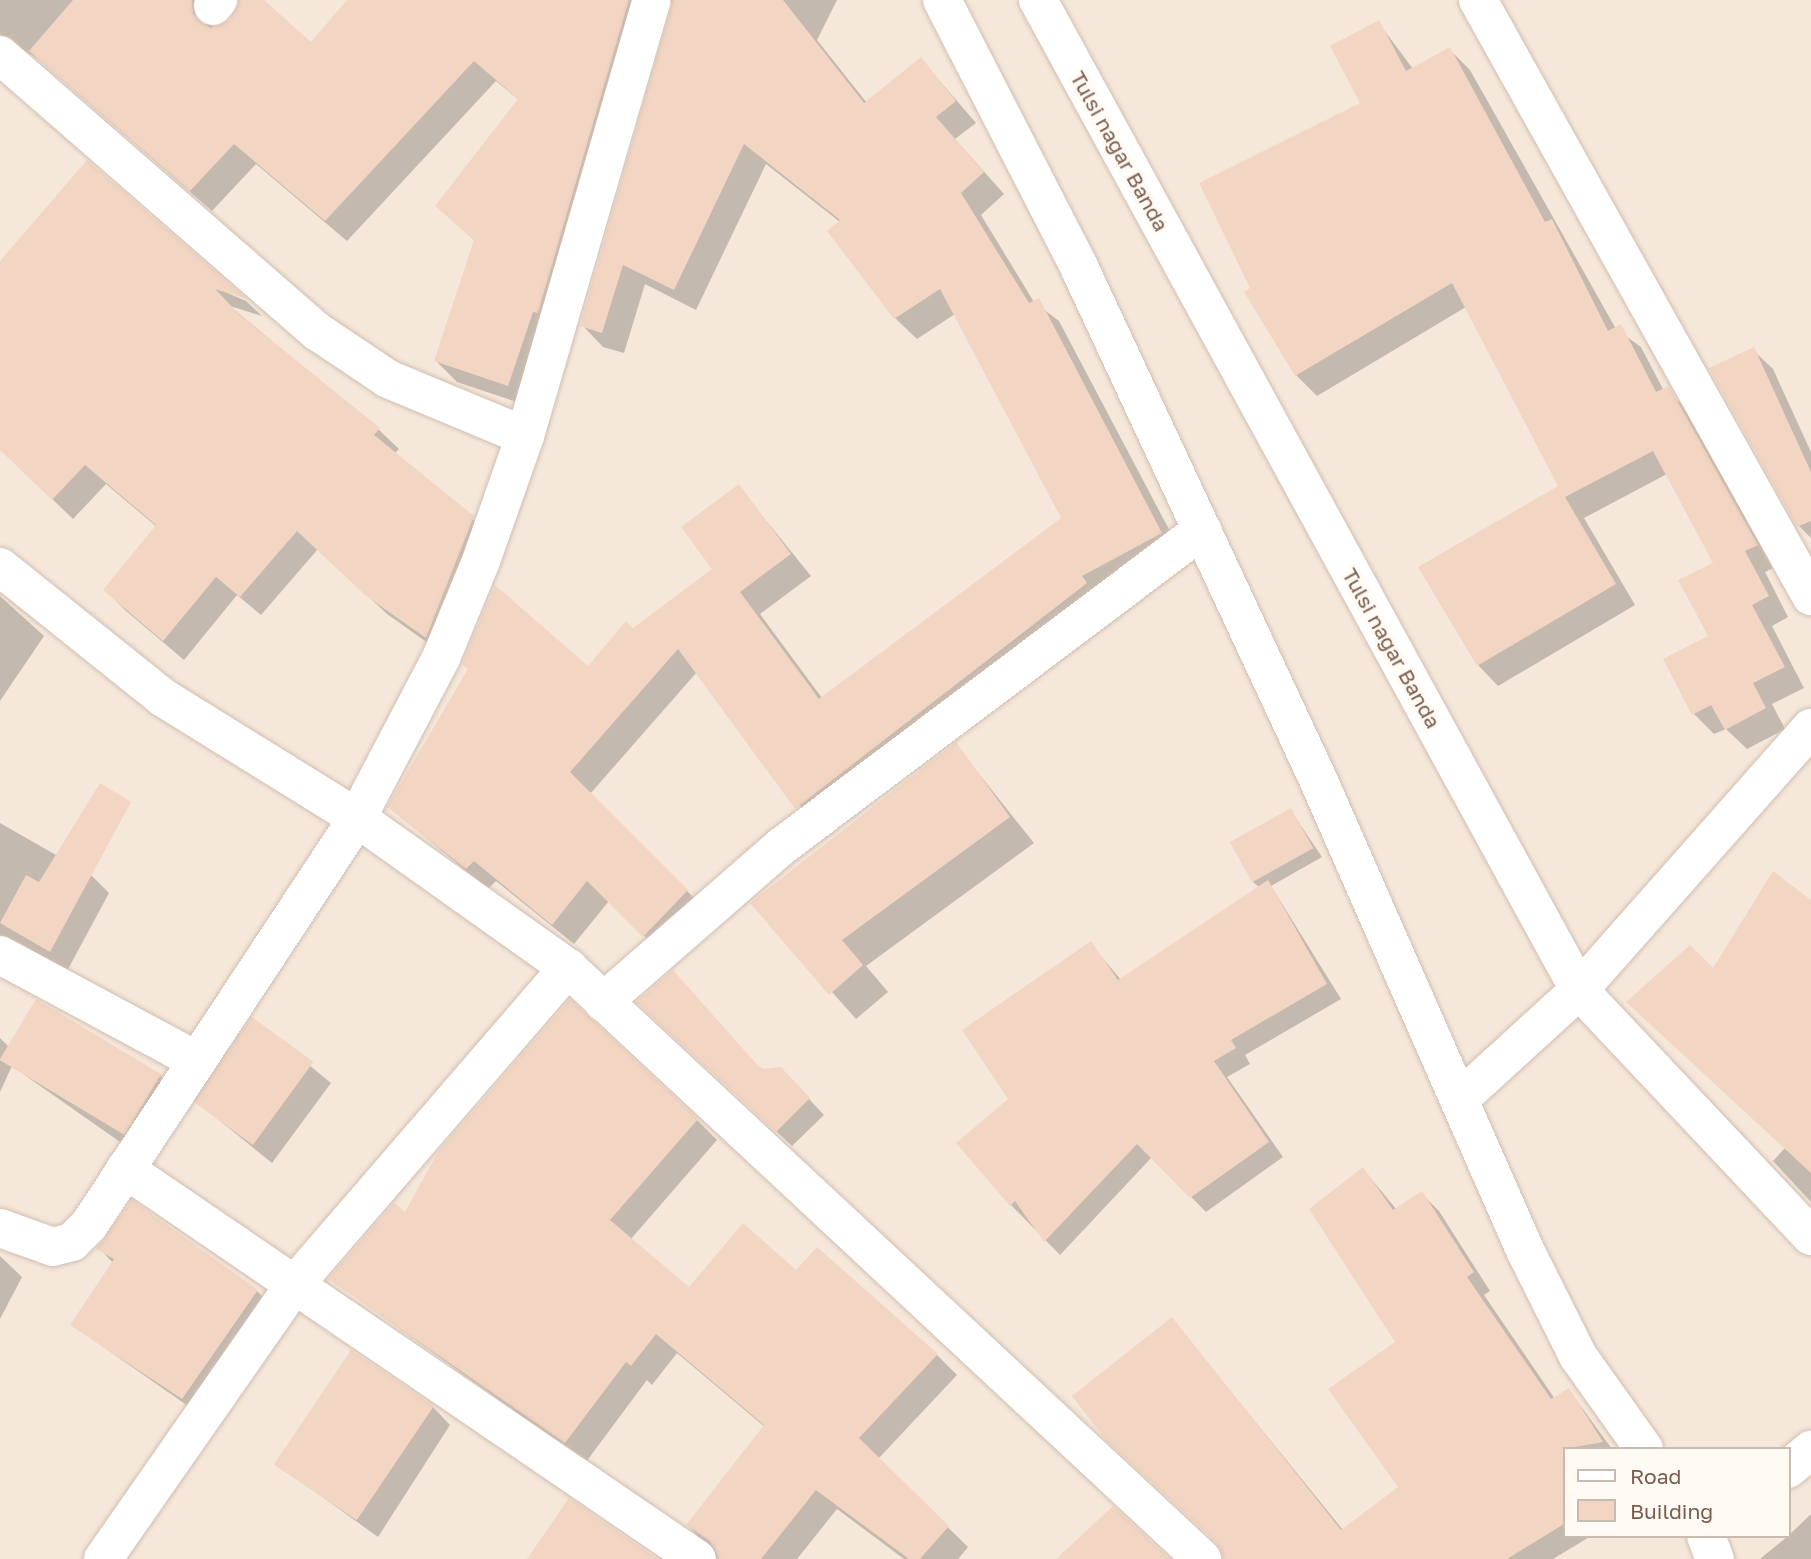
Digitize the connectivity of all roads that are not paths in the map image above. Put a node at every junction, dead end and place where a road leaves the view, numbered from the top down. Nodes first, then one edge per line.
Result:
1 (652, 0) edge
2 (942, 0) edge
3 (1038, 0) edge
4 (1478, 0) edge
5 (0, 55) edge
6 (525, 436) junction
7 (1202, 530) junction
8 (0, 567) edge
9 (1811, 596) edge
10 (1811, 728) edge
11 (357, 818) junction
12 (0, 955) edge
13 (568, 968) junction
14 (1579, 990) junction
15 (603, 1002) junction
16 (196, 1060) junction
17 (1462, 1097) junction
18 (125, 1169) junction
19 (0, 1228) edge
20 (1811, 1236) edge
21 (295, 1284) junction
22 (1643, 1447) edge
23 (1811, 1450) edge
24 (1790, 1467) edge
25 (103, 1559) edge
26 (696, 1559) edge
27 (1202, 1559) edge

1 - 6 street
2 - 7 street
3 - 14 street, Tulsi nagar Banda
4 - 9 street
5 - 6 street
6 - 11 street
7 - 15 street
7 - 17 street
8 - 11 street
10 - 14 street
11 - 13 street
11 - 16 street
12 - 16 street
13 - 15 street
13 - 21 street
14 - 17 street
14 - 20 street, Tulsi nagar Banda
15 - 27 street
16 - 18 street
17 - 22 street
18 - 19 street
18 - 21 street
21 - 25 street
21 - 26 street
23 - 24 street

